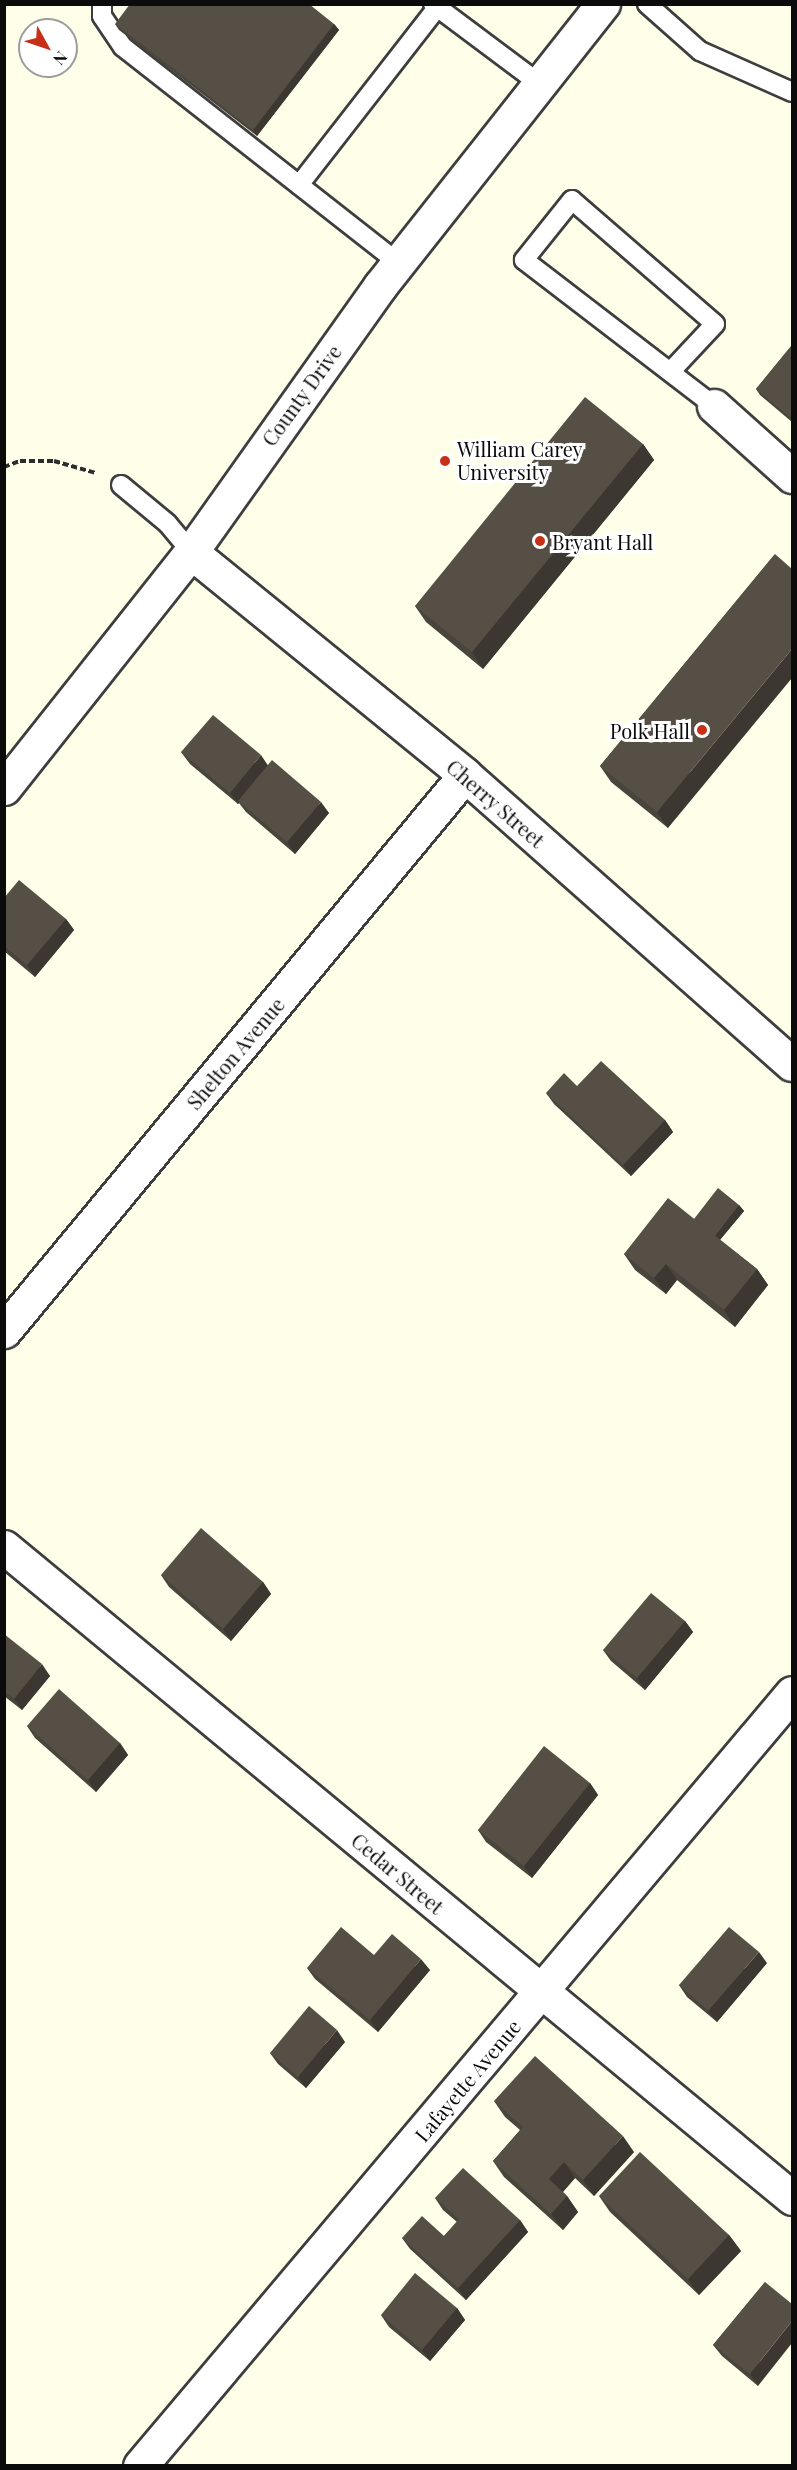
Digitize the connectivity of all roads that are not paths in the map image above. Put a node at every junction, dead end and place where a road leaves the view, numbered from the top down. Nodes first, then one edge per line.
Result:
1 (102, 4) edge
2 (603, 4) edge
3 (647, 4) edge
4 (435, 6) edge
5 (540, 84) junction
6 (792, 92) edge
7 (299, 185) junction
8 (398, 263) junction
9 (671, 371) junction
10 (714, 406) joint
11 (792, 476) edge
12 (121, 485) road end
13 (191, 552) junction
14 (465, 775) junction
15 (4, 788) edge
16 (792, 1064) edge
17 (4, 1331) edge
18 (4, 1547) edge
19 (792, 1693) edge
20 (542, 1992) junction
21 (792, 2199) edge
22 (140, 2466) edge

1 - 7 lane
2 - 5 street, County Drive
3 - 6 lane
4 - 5 lane
4 - 7 lane
5 - 8 street, County Drive
7 - 8 lane
8 - 13 street, County Drive
9 - 9 lane
9 - 10 lane
10 - 11 street
12 - 13 lane
13 - 14 street, Cherry Street
13 - 15 street, County Drive
14 - 16 street, Cherry Street
14 - 17 street, Shelton Avenue
18 - 20 street, Cedar Street
19 - 20 street, Lafayette Avenue
20 - 21 street, Cedar Street
20 - 22 street, Lafayette Avenue

